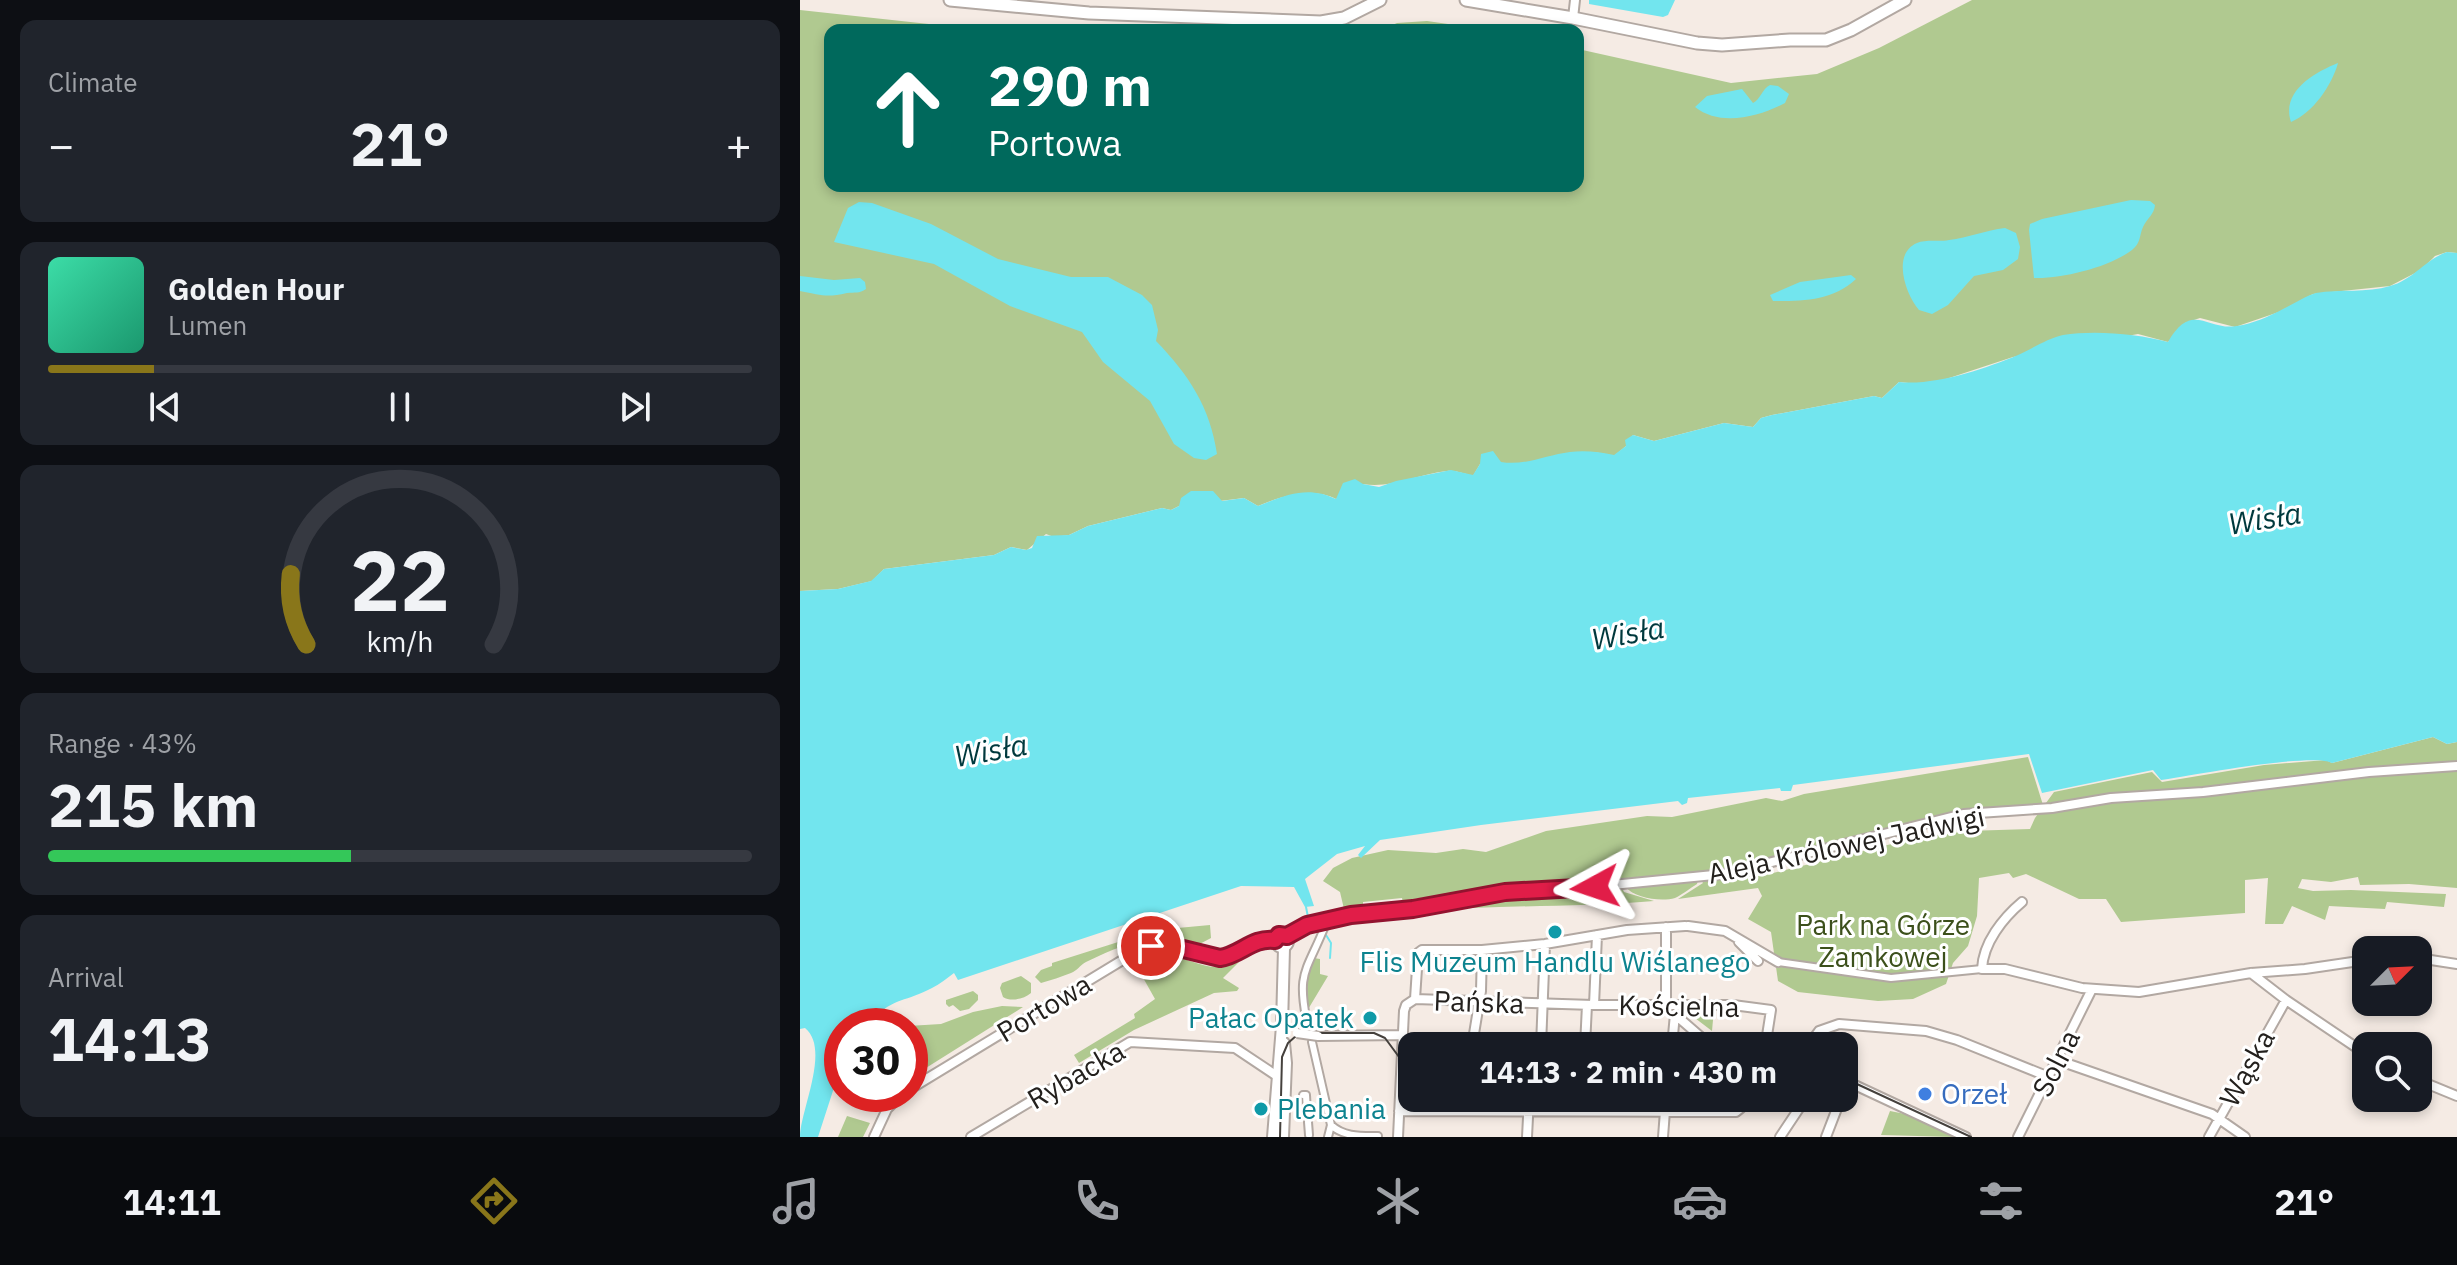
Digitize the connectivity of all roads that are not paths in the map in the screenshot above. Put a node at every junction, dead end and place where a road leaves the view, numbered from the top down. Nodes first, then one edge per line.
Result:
1 (950, 0) edge
2 (1380, 0) edge
3 (1466, 0) edge
4 (1575, 0) edge
5 (1905, 0) edge
6 (1573, 18) junction
7 (2457, 766) edge
8 (2022, 902) dead end
9 (1322, 924) junction
10 (1666, 927) junction
11 (1597, 935) junction
12 (1733, 936) junction
13 (1286, 942) junction
14 (1545, 944) junction
15 (1482, 950) junction
16 (2432, 960) edge
17 (1758, 961) dead end
18 (1778, 962) joint
19 (2352, 962) edge
20 (2457, 964) edge
21 (1982, 969) junction
22 (2251, 973) junction
23 (2092, 989) junction
24 (1415, 999) junction
25 (2286, 1000) junction
26 (1478, 1001) junction
27 (1544, 1004) junction
28 (1591, 1005) junction
29 (1666, 1005) junction
30 (1676, 1005) junction
31 (1675, 1017) junction
32 (1308, 1027) dead end
33 (1402, 1032) edge
34 (1474, 1032) edge
35 (1542, 1032) edge
36 (1587, 1032) edge
37 (1673, 1032) edge
38 (1694, 1032) edge
39 (1768, 1032) edge
40 (1818, 1032) edge
41 (1282, 1033) junction
42 (1398, 1035) edge
43 (1315, 1039) junction
44 (2352, 1045) edge
45 (2057, 1060) junction
46 (1277, 1076) junction
47 (2049, 1077) junction
48 (928, 1078) edge
49 (2432, 1086) edge
50 (1858, 1090) edge
51 (1303, 1095) dead end
52 (2457, 1096) edge
53 (886, 1112) edge
54 (1399, 1112) edge
55 (1528, 1112) edge
56 (1610, 1112) edge
57 (1736, 1112) edge
58 (1797, 1112) edge
59 (1836, 1112) edge
60 (1664, 1114) junction
61 (2219, 1118) junction
62 (1331, 1125) junction
63 (1309, 1135) dead end
64 (1378, 1136) edge
65 (876, 1137) edge
66 (971, 1137) edge
67 (1273, 1137) edge
68 (1283, 1137) edge
69 (1328, 1137) edge
70 (1344, 1137) edge
71 (1398, 1137) edge
72 (1527, 1137) edge
73 (1663, 1137) edge
74 (1780, 1137) edge
75 (1826, 1137) edge
76 (1966, 1137) edge
77 (2018, 1137) edge
78 (2209, 1137) edge
79 (2245, 1137) edge

1 - 2 main road
3 - 6 main road
4 - 6 street
5 - 6 main road
7 - 9 street, Aleja Królowej Jadwigi
8 - 21 street
9 - 13 street, Aleja Królowej Jadwigi
9 - 32 street
10 - 11 street
10 - 12 street
10 - 29 street
11 - 14 street
11 - 28 street
12 - 17 street
12 - 18 street
13 - 41 street
13 - 48 street, Portowa
14 - 15 street
14 - 27 street
15 - 24 street
15 - 26 street
16 - 20 street
18 - 21 street
19 - 22 street
21 - 23 street
22 - 23 street
22 - 25 street
23 - 45 street, Solna
24 - 26 street, Pańska
24 - 33 street
25 - 44 street
25 - 61 street, Wąska
26 - 27 street, Pańska
26 - 34 street
27 - 28 street, Pańska
27 - 35 street
28 - 29 street, Kościelna
28 - 36 street
29 - 30 street, Kościelna
30 - 31 street
30 - 39 street, Kościelna
31 - 37 street
31 - 38 street
40 - 47 street
41 - 43 street, bridge
41 - 46 street
41 - 68 street
42 - 43 street
43 - 62 street
45 - 47 street, Solna
45 - 61 street
46 - 66 street, Rybacka
46 - 67 street
47 - 77 street, Solna
49 - 52 street
50 - 76 street
51 - 63 street
53 - 65 street
54 - 71 street
55 - 72 street
56 - 60 street
57 - 60 street
58 - 74 street
59 - 75 street
60 - 73 street
61 - 78 street, Wąska
61 - 79 street
62 - 69 street
62 - 70 street
64 - 70 street

